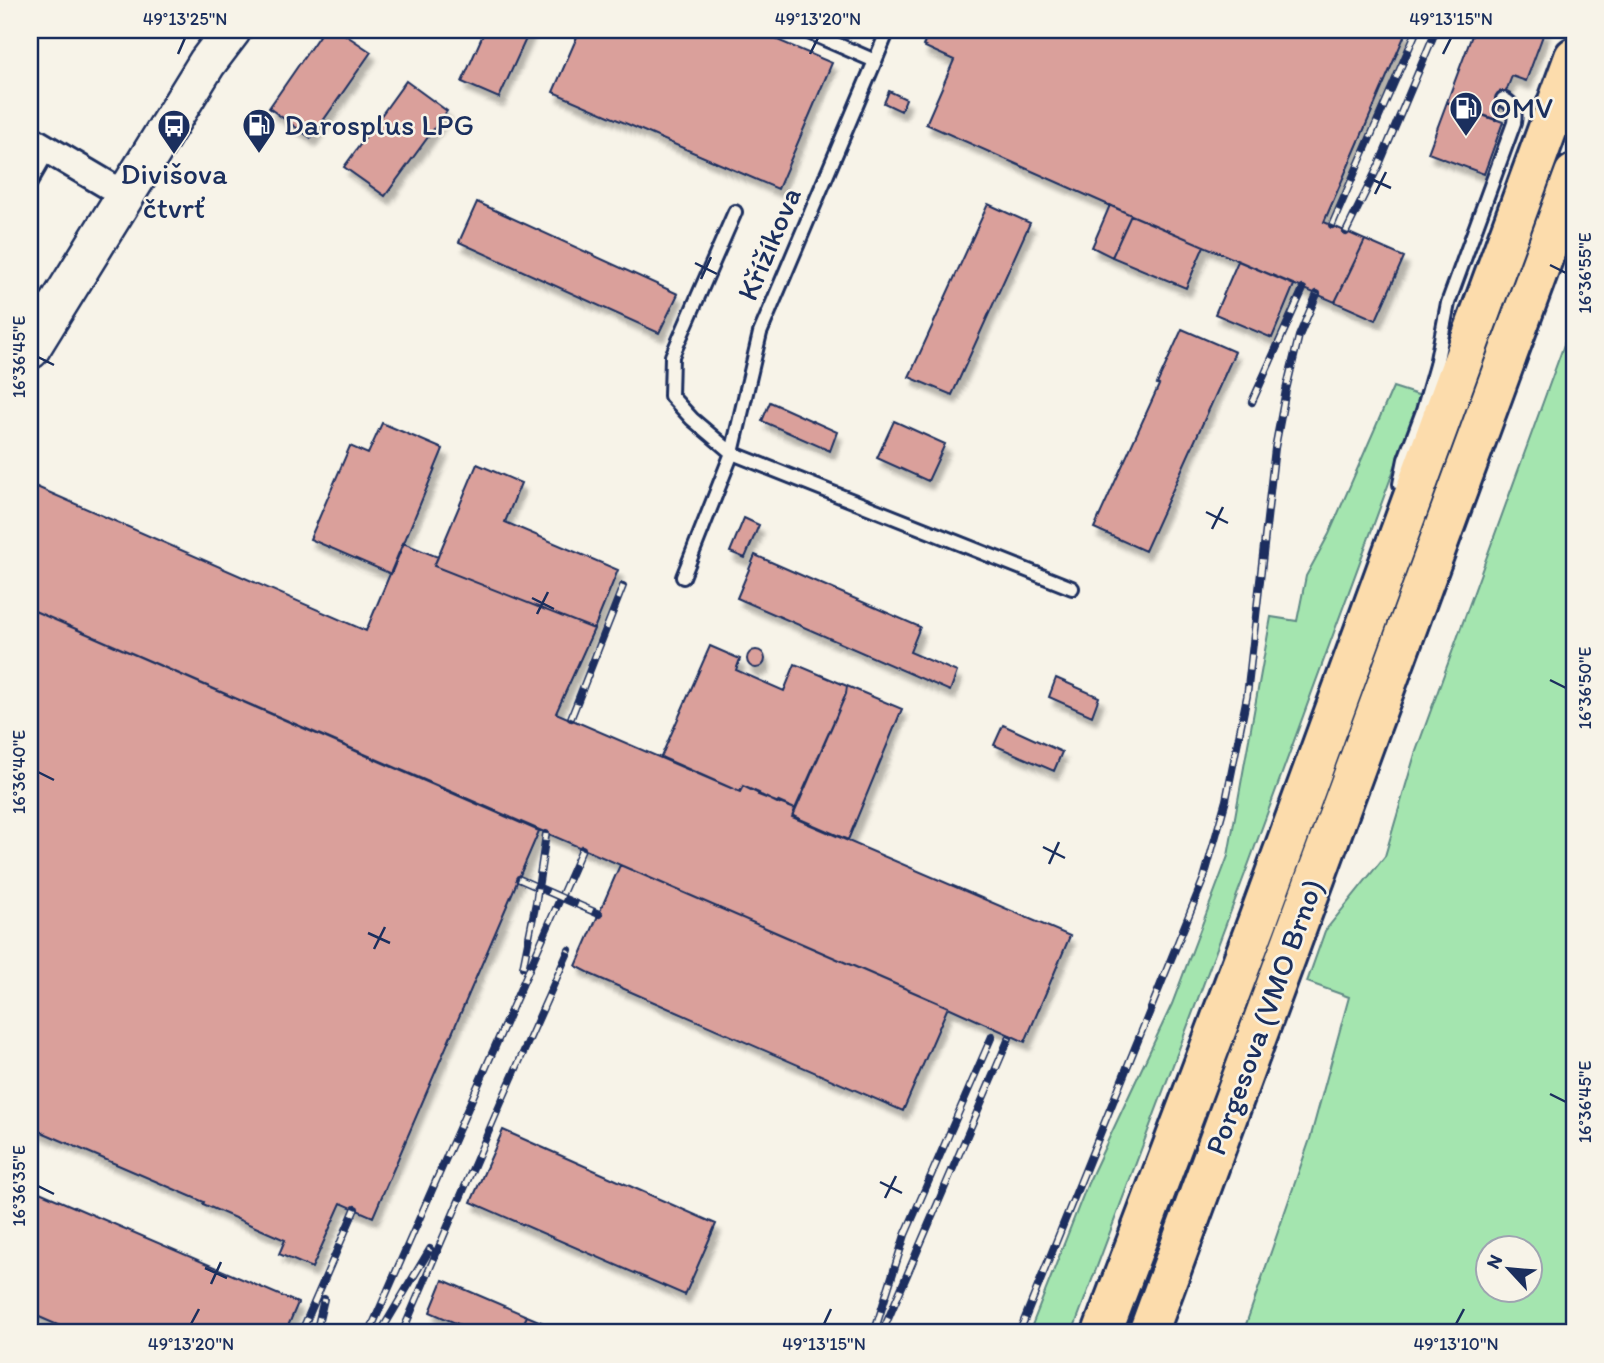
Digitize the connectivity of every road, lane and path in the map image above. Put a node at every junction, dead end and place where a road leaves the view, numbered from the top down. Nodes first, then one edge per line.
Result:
1 (232, 30) edge
2 (804, 30) edge
3 (888, 30) edge
4 (1574, 57) edge
5 (875, 61) junction
6 (1503, 99) dead end
7 (39, 145) edge
8 (1574, 174) edge
9 (30, 183) edge
10 (125, 195) junction
11 (735, 212) dead end
12 (30, 350) edge
13 (732, 453) junction
14 (1396, 499) dead end
15 (1394, 513) dead end
16 (683, 577) dead end
17 (1073, 588) dead end
18 (1377, 594) junction
19 (1317, 815) junction
20 (1125, 1273) junction
21 (1091, 1333) edge
22 (1102, 1333) edge
23 (1148, 1333) edge

1 - 10 street
2 - 5 lane
3 - 5 lane, Křížíkova
4 - 18 highway
5 - 13 lane, Křížíkova
6 - 14 lane
7 - 9 lane
7 - 10 street
8 - 19 highway, Porgesova (VMO Brno)
10 - 12 street
11 - 13 lane, Křížíkova
13 - 16 lane, Křížíkova
13 - 17 lane, Křížíkova
15 - 18 lane
18 - 19 highway
19 - 20 highway
19 - 23 highway, Porgesova (VMO Brno)
20 - 21 highway
20 - 22 highway

